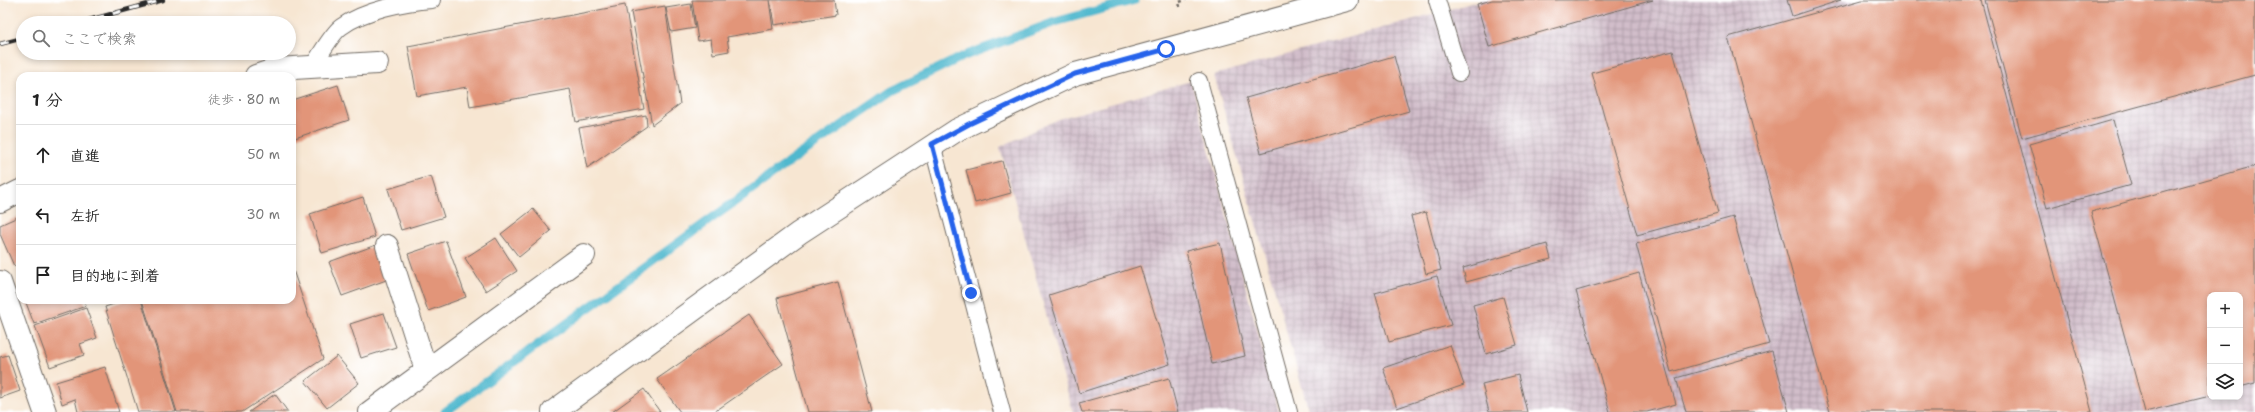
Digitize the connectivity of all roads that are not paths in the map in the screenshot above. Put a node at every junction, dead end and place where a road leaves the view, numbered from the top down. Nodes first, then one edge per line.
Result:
1 (432, 0) edge
2 (1347, 0) edge
3 (1437, 0) edge
4 (377, 63) dead end
5 (312, 67) junction
6 (269, 72) edge
7 (1459, 73) dead end
8 (1199, 81) dead end
9 (932, 144) junction
10 (16, 193) edge
11 (0, 201) edge
12 (387, 246) dead end
13 (584, 255) dead end
14 (0, 282) edge
15 (426, 370) junction
16 (45, 412) edge
17 (370, 412) edge
18 (553, 412) edge
19 (1002, 412) edge
20 (1289, 412) edge

1 - 5 lane
2 - 9 street
3 - 7 lane
4 - 5 street
5 - 6 street
8 - 20 lane
9 - 18 street
9 - 19 lane
10 - 11 street
12 - 15 street
13 - 15 street
14 - 16 street
15 - 17 street

